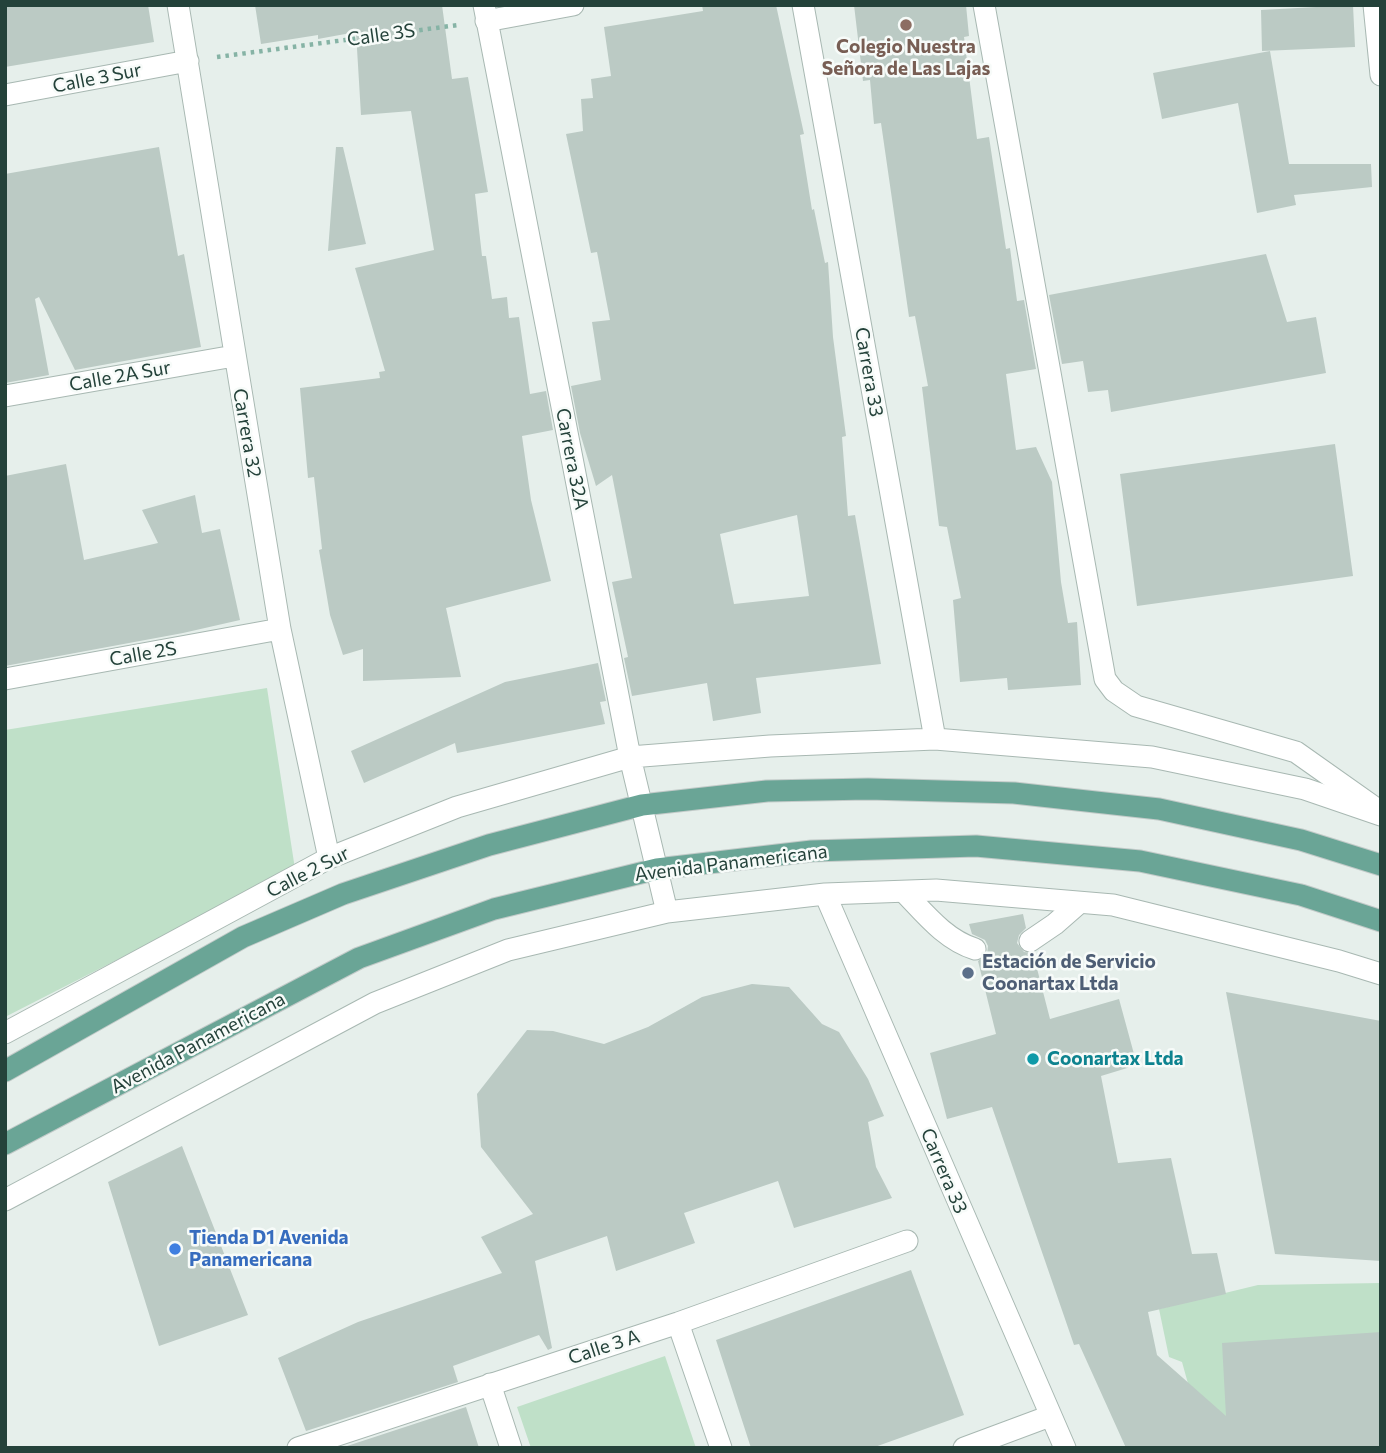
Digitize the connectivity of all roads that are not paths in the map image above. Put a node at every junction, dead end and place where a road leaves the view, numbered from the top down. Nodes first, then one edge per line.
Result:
1 (178, 5) edge
2 (573, 5) edge
3 (803, 5) edge
4 (984, 5) edge
5 (1374, 5) edge
6 (485, 13) edge
7 (1379, 32) edge
8 (188, 61) junction
9 (1381, 75) edge
10 (5, 95) edge
11 (234, 356) junction
12 (5, 396) edge
13 (280, 629) junction
14 (5, 679) edge
15 (935, 739) junction
16 (630, 757) junction
17 (642, 805) junction
18 (1381, 813) edge
19 (329, 858) junction
20 (1381, 865) edge
21 (657, 869) junction
22 (905, 893) junction
23 (825, 894) junction
24 (1079, 903) junction
25 (667, 912) junction
26 (1381, 921) edge
27 (1030, 941) dead end
28 (975, 949) dead end
29 (1381, 974) edge
30 (5, 1033) edge
31 (5, 1071) edge
32 (5, 1144) edge
33 (5, 1200) edge
34 (907, 1241) dead end
35 (678, 1323) junction
36 (490, 1384) junction
37 (1050, 1416) junction
38 (298, 1448) edge
39 (511, 1448) edge
40 (721, 1448) edge
41 (964, 1448) edge
42 (1065, 1448) edge

1 - 8 street, Carrera 32
2 - 6 street
3 - 15 street, Carrera 33
4 - 18 street
5 - 7 street
6 - 16 street, Carrera 32A
7 - 9 street
8 - 10 street, Calle 3 Sur
8 - 11 street, Carrera 32
11 - 12 street, Calle 2A Sur
11 - 13 street, Carrera 32
13 - 14 street, Calle 2S
13 - 19 street, Carrera 32
15 - 16 street, Calle 2 Sur
15 - 18 street, Calle 2 Sur
16 - 17 street, Carrera 32A
16 - 19 street, Calle 2 Sur
17 - 20 main road
17 - 21 street, Carrera 32A
17 - 31 main road
19 - 30 street, Calle 2 Sur
21 - 25 street, Carrera 32A
21 - 26 main road, Avenida Panamericana
21 - 32 main road, Avenida Panamericana
22 - 23 street
22 - 24 street
22 - 28 street
23 - 25 street
23 - 37 street, Carrera 33
24 - 27 street
24 - 29 street
25 - 33 street
34 - 35 street, Calle 3 A
35 - 36 street, Calle 3 A
35 - 40 street
36 - 38 street, Calle 3 A
36 - 39 street
37 - 41 street
37 - 42 street, Carrera 33

